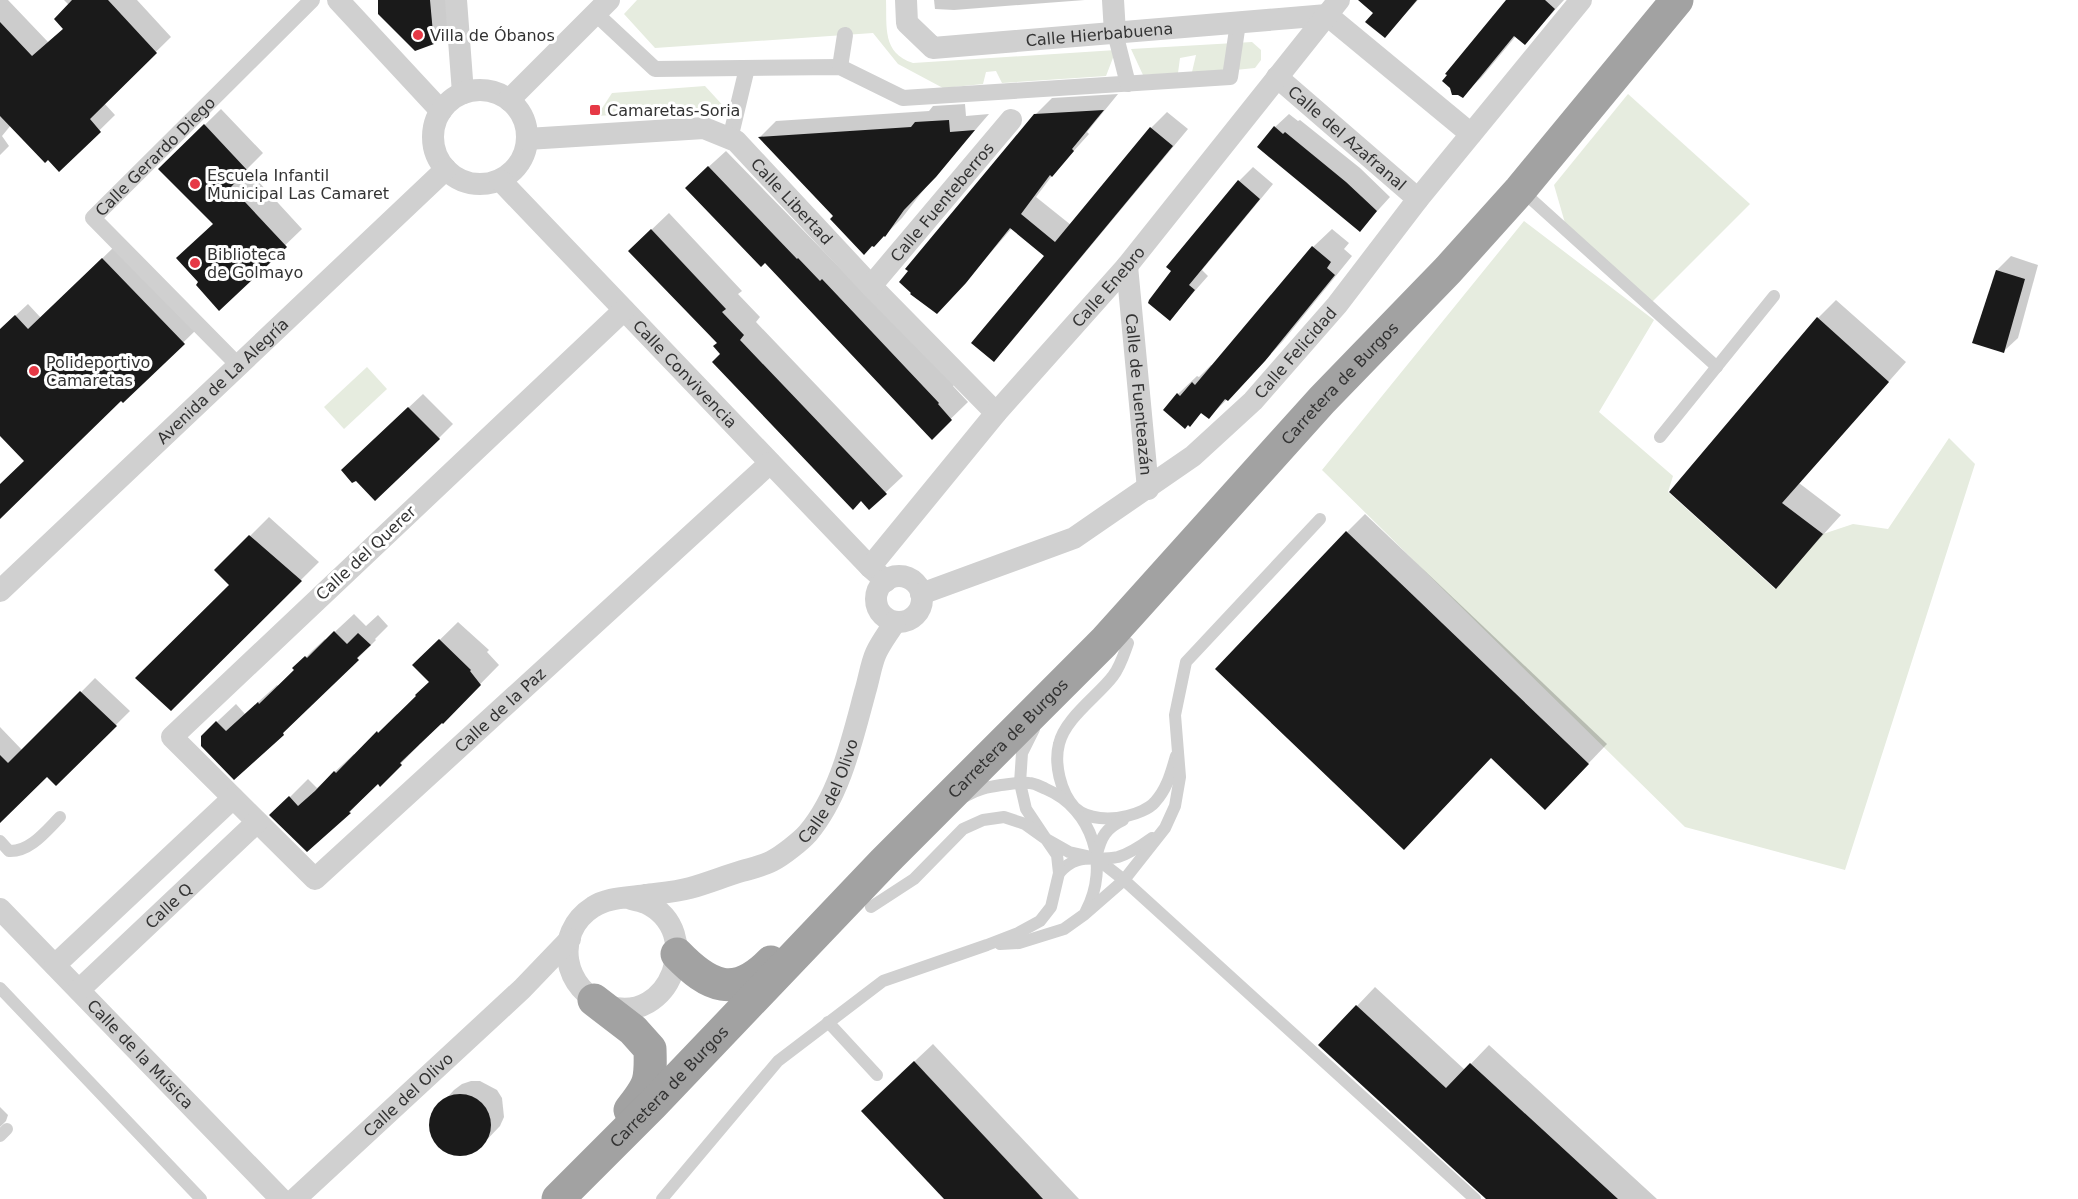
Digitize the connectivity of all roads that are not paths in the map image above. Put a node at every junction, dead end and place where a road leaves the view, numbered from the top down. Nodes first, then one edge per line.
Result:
1 (312, 0) edge
2 (338, 0) edge
3 (456, 0) edge
4 (906, 0) edge
5 (1113, 0) edge
6 (1581, 0) edge
7 (1677, 0) edge
8 (602, 4) edge
9 (1331, 5) edge
10 (1238, 23) junction
11 (1115, 33) junction
12 (845, 34) dead end
13 (840, 67) junction
14 (747, 68) junction
15 (1277, 77) junction
16 (1128, 84) junction
17 (463, 93) junction
18 (509, 100) junction
19 (441, 111) junction
20 (1011, 120) dead end
21 (1471, 134) junction
22 (730, 139) junction
23 (528, 140) junction
24 (446, 170) junction
25 (500, 180) junction
26 (1520, 189) junction
27 (1418, 199) junction
28 (1127, 266) junction
29 (1448, 270) junction
30 (871, 286) junction
31 (1774, 296) dead end
32 (624, 310) junction
33 (238, 366) junction
34 (1717, 367) junction
35 (996, 413) junction
36 (1660, 437) dead end
37 (770, 463) junction
38 (1148, 489) junction
39 (1320, 519) dead end
40 (1187, 550) junction
41 (878, 574) junction
42 (0, 591) edge
43 (921, 594) junction
44 (896, 622) junction
45 (1116, 643) junction
46 (1179, 750) junction
47 (1012, 774) junction
48 (233, 798) junction
49 (1075, 808) junction
50 (1135, 814) junction
51 (60, 817) dead end
52 (257, 822) junction
53 (1165, 828) junction
54 (1046, 839) junction
55 (0, 842) edge
56 (1096, 858) junction
57 (884, 862) junction
58 (1059, 873) junction
59 (1124, 880) junction
60 (688, 888) junction
61 (629, 898) junction
62 (871, 907) junction
63 (0, 909) edge
64 (1084, 914) junction
65 (570, 939) junction
66 (674, 941) junction
67 (987, 945) junction
68 (55, 965) junction
69 (0, 988) edge
70 (522, 989) junction
71 (79, 990) junction
72 (584, 991) junction
73 (828, 1022) junction
74 (877, 1075) dead end
75 (567, 1197) edge
76 (201, 1199) edge
77 (281, 1199) edge
78 (295, 1199) edge
79 (662, 1199) edge
80 (1475, 1199) edge

1 - 33 street, Calle Gerardo Diego
2 - 19 street
3 - 17 street
4 - 11 street, Calle Hierbabuena
5 - 11 street
6 - 21 street, Calle Felicidad
7 - 26 highway, Carretera de Burgos
8 - 14 street
8 - 18 street
9 - 10 street, Calle Hierbabuena
9 - 15 street, Calle Enebro
9 - 21 street
10 - 11 street, Calle Hierbabuena
10 - 16 street
11 - 16 street
12 - 13 street
13 - 14 street
13 - 16 street
14 - 22 street
15 - 27 street, Calle del Azafranal
15 - 28 street, Calle Enebro
17 - 18 street
17 - 19 street
18 - 23 street
19 - 24 street
20 - 30 street, Calle Fuenteberros
21 - 27 street, Calle Felicidad
22 - 23 street, Calle Libertad
22 - 30 street, Calle Libertad
23 - 25 street
24 - 25 street
24 - 33 street, Avenida de La Alegría
25 - 32 street, Calle Convivencia
26 - 29 highway, Carretera de Burgos
26 - 34 lane
27 - 38 street, Calle Felicidad
28 - 35 street, Calle Enebro
28 - 38 street, Calle de Fuenteazán
29 - 40 highway, Carretera de Burgos
29 - 45 highway, Carretera de Burgos
30 - 35 street, Calle Libertad
31 - 34 lane
32 - 37 street, Calle Convivencia
32 - 48 street, Calle del Querer
33 - 42 street, Avenida de La Alegría
34 - 36 lane
35 - 41 street, Calle Enebro
37 - 41 street, Calle Convivencia
37 - 52 street, Calle de la Paz
38 - 43 street, Calle Felicidad
39 - 46 lane
40 - 45 highway, Carretera de Burgos
40 - 47 lane
41 - 43 street
41 - 44 street
43 - 44 street
44 - 60 street, Calle del Olivo
45 - 47 highway, Carretera de Burgos
45 - 49 lane
45 - 57 highway, Carretera de Burgos
45 - 66 highway
46 - 50 lane
46 - 53 lane
47 - 49 lane
47 - 54 lane
47 - 57 lane
47 - 62 highway, Carretera de Burgos
48 - 52 street, Calle de la Paz
48 - 68 street, Calle Q
49 - 50 lane
49 - 56 lane
50 - 56 lane
51 - 55 lane
52 - 71 street, Calle Q
53 - 56 lane
53 - 59 lane
54 - 56 lane
54 - 58 lane
54 - 62 lane
56 - 58 lane
56 - 59 lane
56 - 64 lane
57 - 75 highway, Carretera de Burgos
58 - 67 lane
59 - 64 lane
59 - 80 lane
60 - 61 street, Calle del Olivo
60 - 66 street
61 - 65 street
61 - 66 street
62 - 75 highway, Carretera de Burgos
63 - 68 street, Calle de la Música
64 - 67 lane
65 - 70 street, Calle del Olivo
65 - 72 street
66 - 72 street
67 - 73 lane
68 - 71 street, Calle de la Música
69 - 76 lane
70 - 72 street, Calle del Olivo
70 - 78 street, Calle del Olivo
71 - 77 street, Calle de la Música
72 - 75 highway
73 - 74 lane
73 - 79 lane

